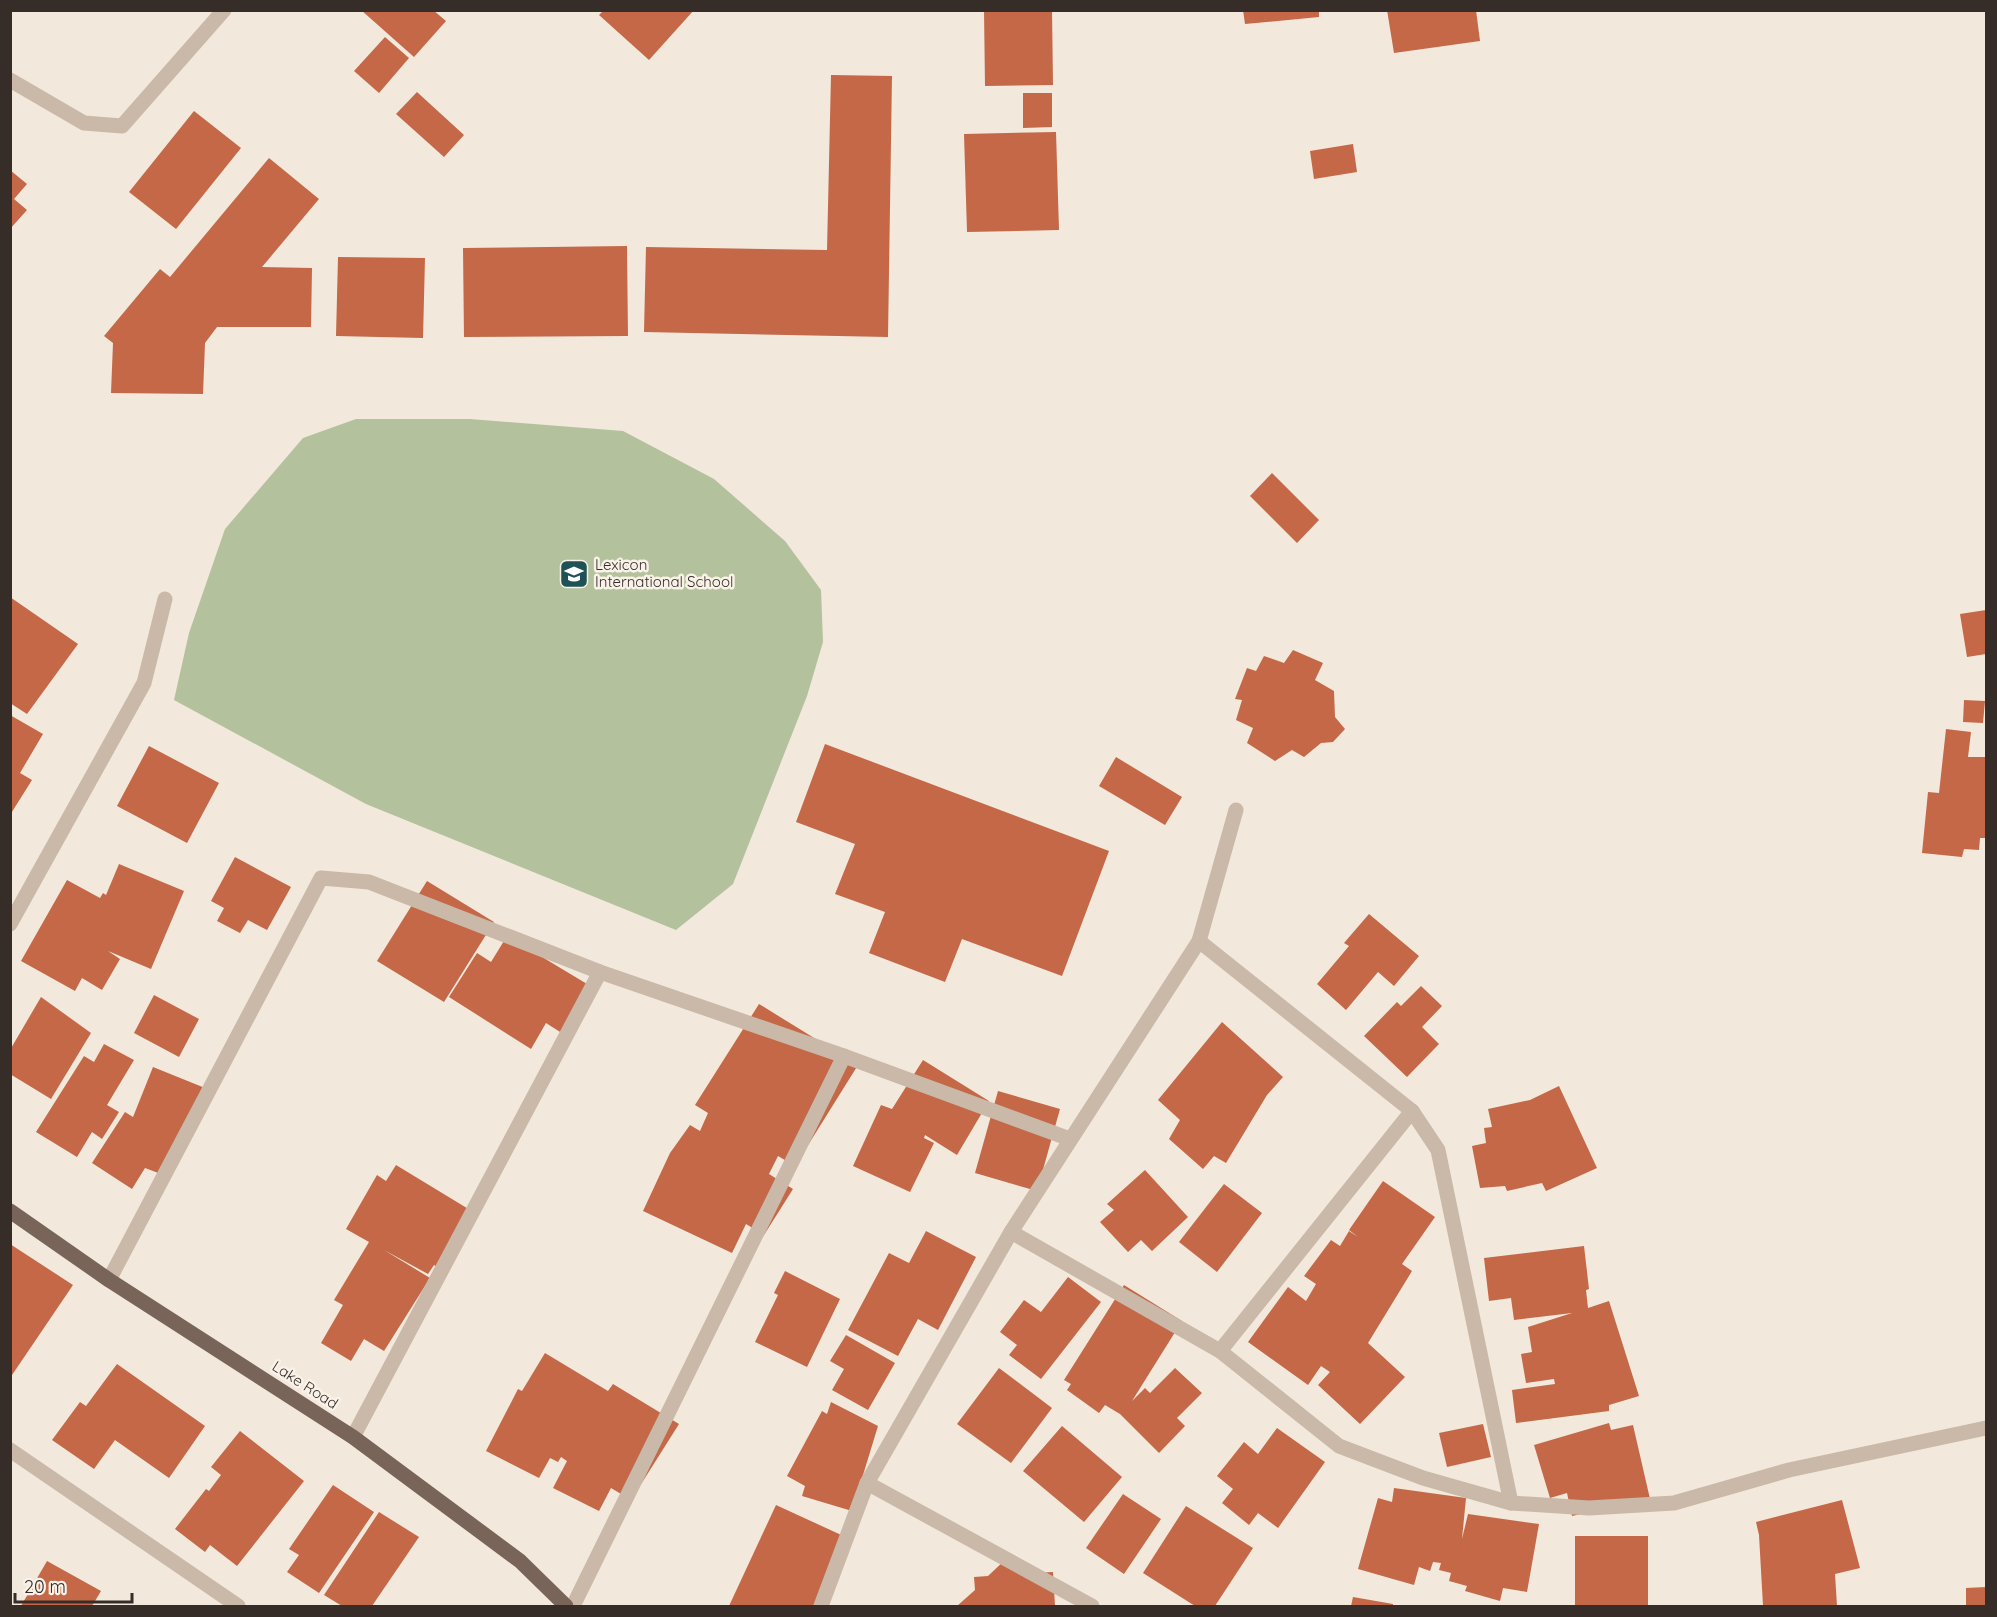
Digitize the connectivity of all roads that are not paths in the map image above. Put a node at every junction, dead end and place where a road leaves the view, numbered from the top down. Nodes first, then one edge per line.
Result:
1 (224, 10) edge
2 (10, 80) edge
3 (165, 599) dead end
4 (1236, 810) dead end
5 (10, 924) edge
6 (1199, 941) junction
7 (600, 972) junction
8 (844, 1056) junction
9 (1412, 1111) junction
10 (1070, 1139) junction
11 (10, 1211) edge
12 (1011, 1232) junction
13 (109, 1280) junction
14 (1220, 1351) junction
15 (1986, 1428) edge
16 (353, 1437) junction
17 (10, 1450) edge
18 (867, 1484) junction
19 (1511, 1503) junction
20 (238, 1606) edge
21 (566, 1606) edge
22 (573, 1606) edge
23 (821, 1606) edge
24 (1092, 1606) edge

1 - 2 street
3 - 5 street
4 - 6 street
6 - 9 street
6 - 10 street
7 - 8 street
7 - 13 street
7 - 16 street
8 - 10 street
8 - 22 street
9 - 14 street
9 - 19 street
10 - 12 street
11 - 13 main road, Lake Road
12 - 14 street
12 - 18 street
13 - 16 main road, Lake Road
14 - 19 street
15 - 19 street
16 - 21 main road, Lake Road
17 - 20 street
18 - 23 street
18 - 24 street

